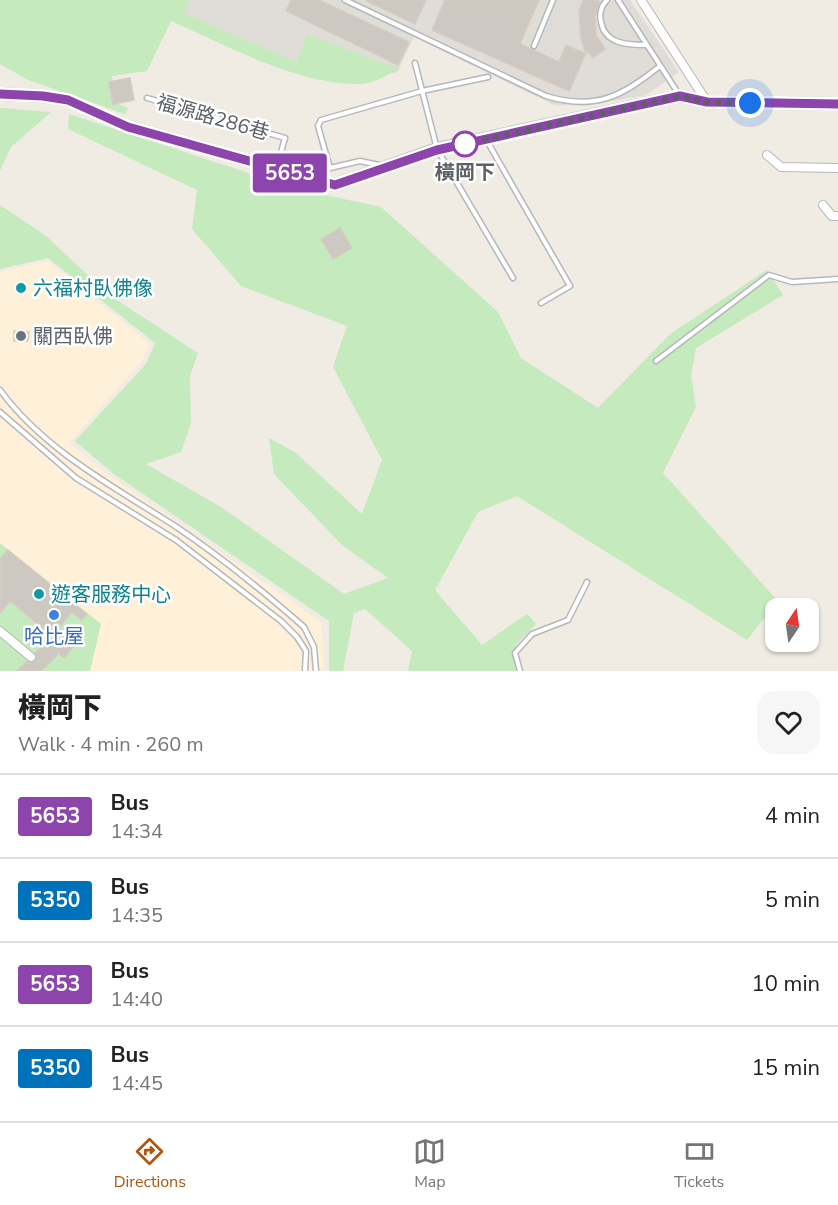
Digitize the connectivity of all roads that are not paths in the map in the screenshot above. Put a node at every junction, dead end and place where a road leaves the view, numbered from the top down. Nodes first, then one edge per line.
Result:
1 (345, 0) edge
2 (553, 0) edge
3 (607, 0) edge
4 (618, 0) edge
5 (641, 0) edge
6 (647, 45) junction
7 (534, 46) dead end
8 (416, 63) dead end
9 (660, 66) junction
10 (488, 77) dead end
11 (422, 91) junction
12 (0, 94) edge
13 (680, 96) junction
14 (147, 98) dead end
15 (707, 102) junction
16 (838, 104) edge
17 (486, 140) junction
18 (437, 150) junction
19 (767, 155) dead end
20 (386, 167) junction
21 (330, 168) junction
22 (838, 168) edge
23 (823, 205) dead end
24 (838, 216) edge
25 (513, 278) dead end
26 (838, 279) edge
27 (541, 303) dead end
28 (656, 361) dead end
29 (0, 390) edge
30 (0, 412) edge
31 (587, 582) dead end
32 (0, 631) edge
33 (31, 657) dead end
34 (305, 671) edge
35 (316, 671) edge
36 (520, 671) edge

1 - 9 lane
2 - 7 lane
3 - 6 lane
4 - 6 lane
5 - 15 street
6 - 9 lane
8 - 11 lane
9 - 13 lane
10 - 11 lane
11 - 18 lane
11 - 21 lane
12 - 20 street
13 - 15 street
13 - 17 street
14 - 21 lane, 福源路286巷
15 - 16 street
17 - 18 street
17 - 27 lane
18 - 20 street
18 - 25 lane
19 - 22 street
20 - 21 lane
23 - 24 street
26 - 28 lane
29 - 35 lane
30 - 34 lane
31 - 36 lane
32 - 33 street

